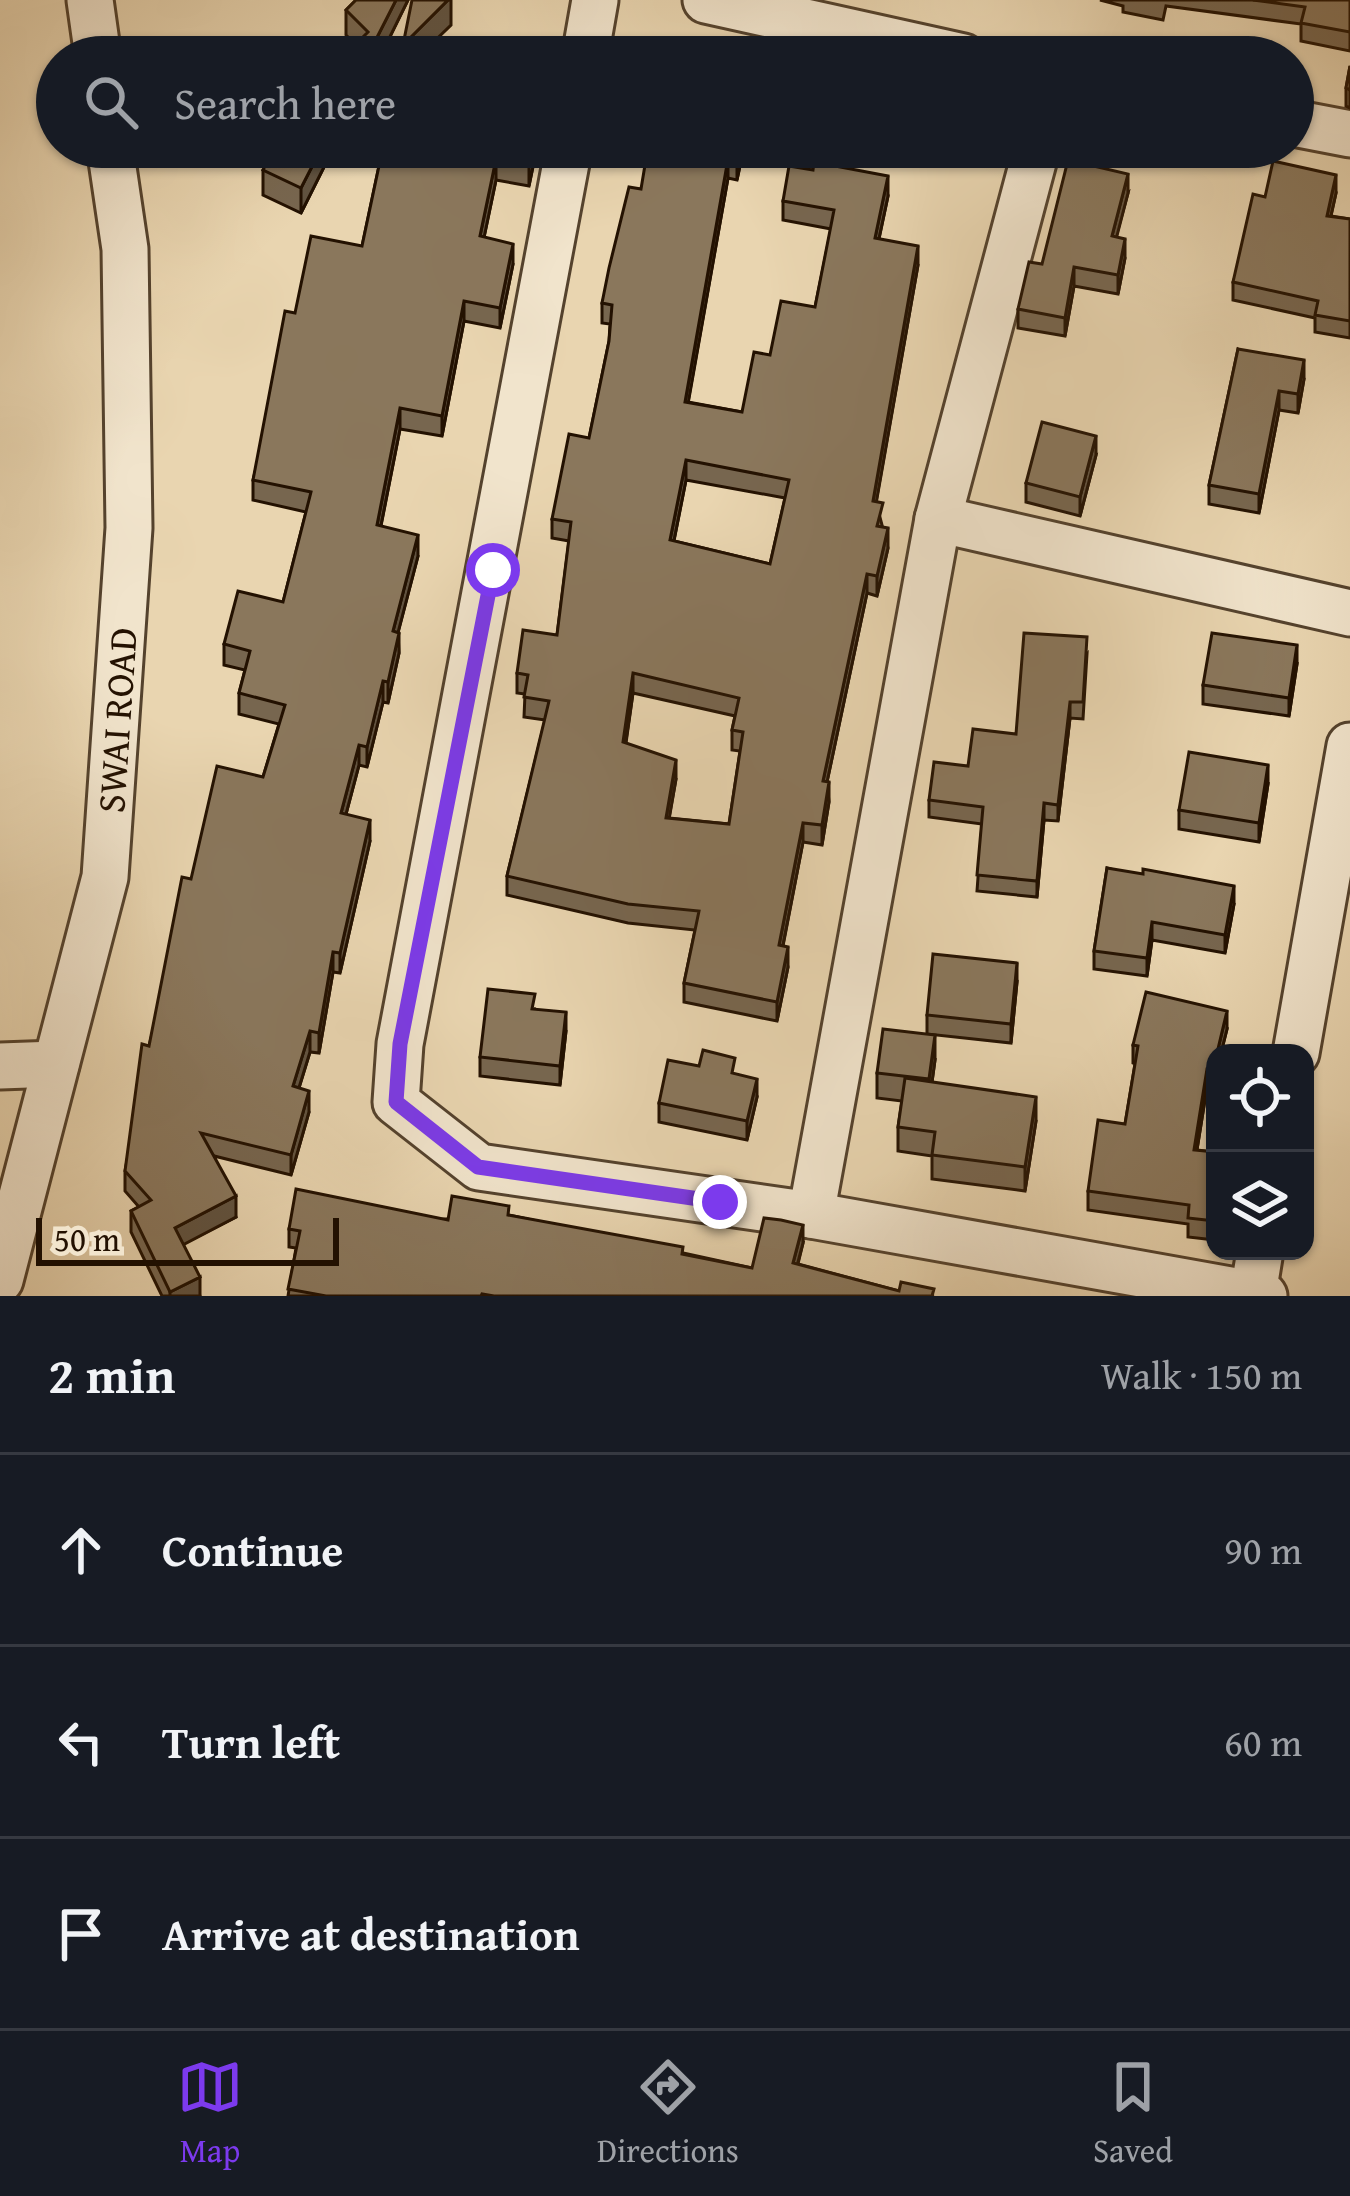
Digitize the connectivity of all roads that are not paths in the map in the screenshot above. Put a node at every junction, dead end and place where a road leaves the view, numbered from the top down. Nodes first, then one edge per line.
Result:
1 (89, 0) edge
2 (595, 0) edge
3 (706, 0) edge
4 (95, 36) edge
5 (589, 36) edge
6 (868, 36) edge
7 (1314, 127) edge
8 (1350, 134) edge
9 (113, 168) edge
10 (564, 168) edge
11 (1031, 168) edge
12 (938, 519) junction
13 (1350, 613) edge
14 (1350, 746) edge
15 (1298, 1044) edge
16 (56, 1064) junction
17 (0, 1066) edge
18 (811, 1215) junction
19 (0, 1280) edge
20 (1259, 1280) edge

1 - 4 street
2 - 5 street
3 - 6 street
7 - 8 street
9 - 16 street, SWAI ROAD
10 - 18 street
11 - 12 street
12 - 13 street
12 - 18 street
14 - 15 street
16 - 17 street
16 - 19 street, SWAI ROAD
18 - 20 street

